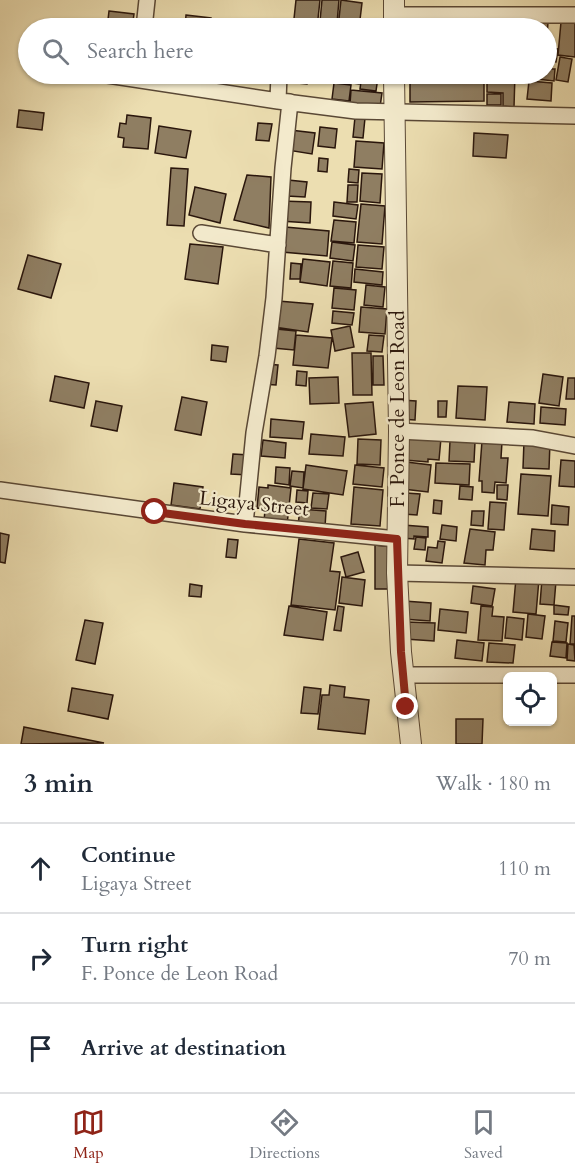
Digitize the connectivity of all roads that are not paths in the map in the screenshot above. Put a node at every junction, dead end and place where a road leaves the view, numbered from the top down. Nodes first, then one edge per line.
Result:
1 (147, 0) edge
2 (394, 14) edge
3 (575, 15) edge
4 (145, 18) edge
5 (179, 84) edge
6 (281, 84) edge
7 (394, 84) edge
8 (284, 102) junction
9 (394, 111) junction
10 (575, 116) edge
11 (201, 233) dead end
12 (278, 245) junction
13 (399, 431) junction
14 (575, 446) edge
15 (0, 490) edge
16 (245, 524) junction
17 (397, 539) junction
18 (397, 573) junction
19 (575, 577) edge
20 (403, 675) junction
21 (575, 675) edge
22 (411, 744) edge

1 - 4 street
2 - 3 street
5 - 8 street
6 - 8 street
7 - 9 street, F. Ponce de Leon Road
8 - 9 street
8 - 12 street
9 - 10 street
9 - 13 street, F. Ponce de Leon Road
11 - 12 street
12 - 16 street
13 - 14 street
13 - 17 street, F. Ponce de Leon Road
15 - 16 street, Ligaya Street
16 - 17 street, Ligaya Street
17 - 18 street, F. Ponce de Leon Road
18 - 19 street
18 - 20 street, F. Ponce de Leon Road
20 - 21 street
20 - 22 street, F. Ponce de Leon Road

